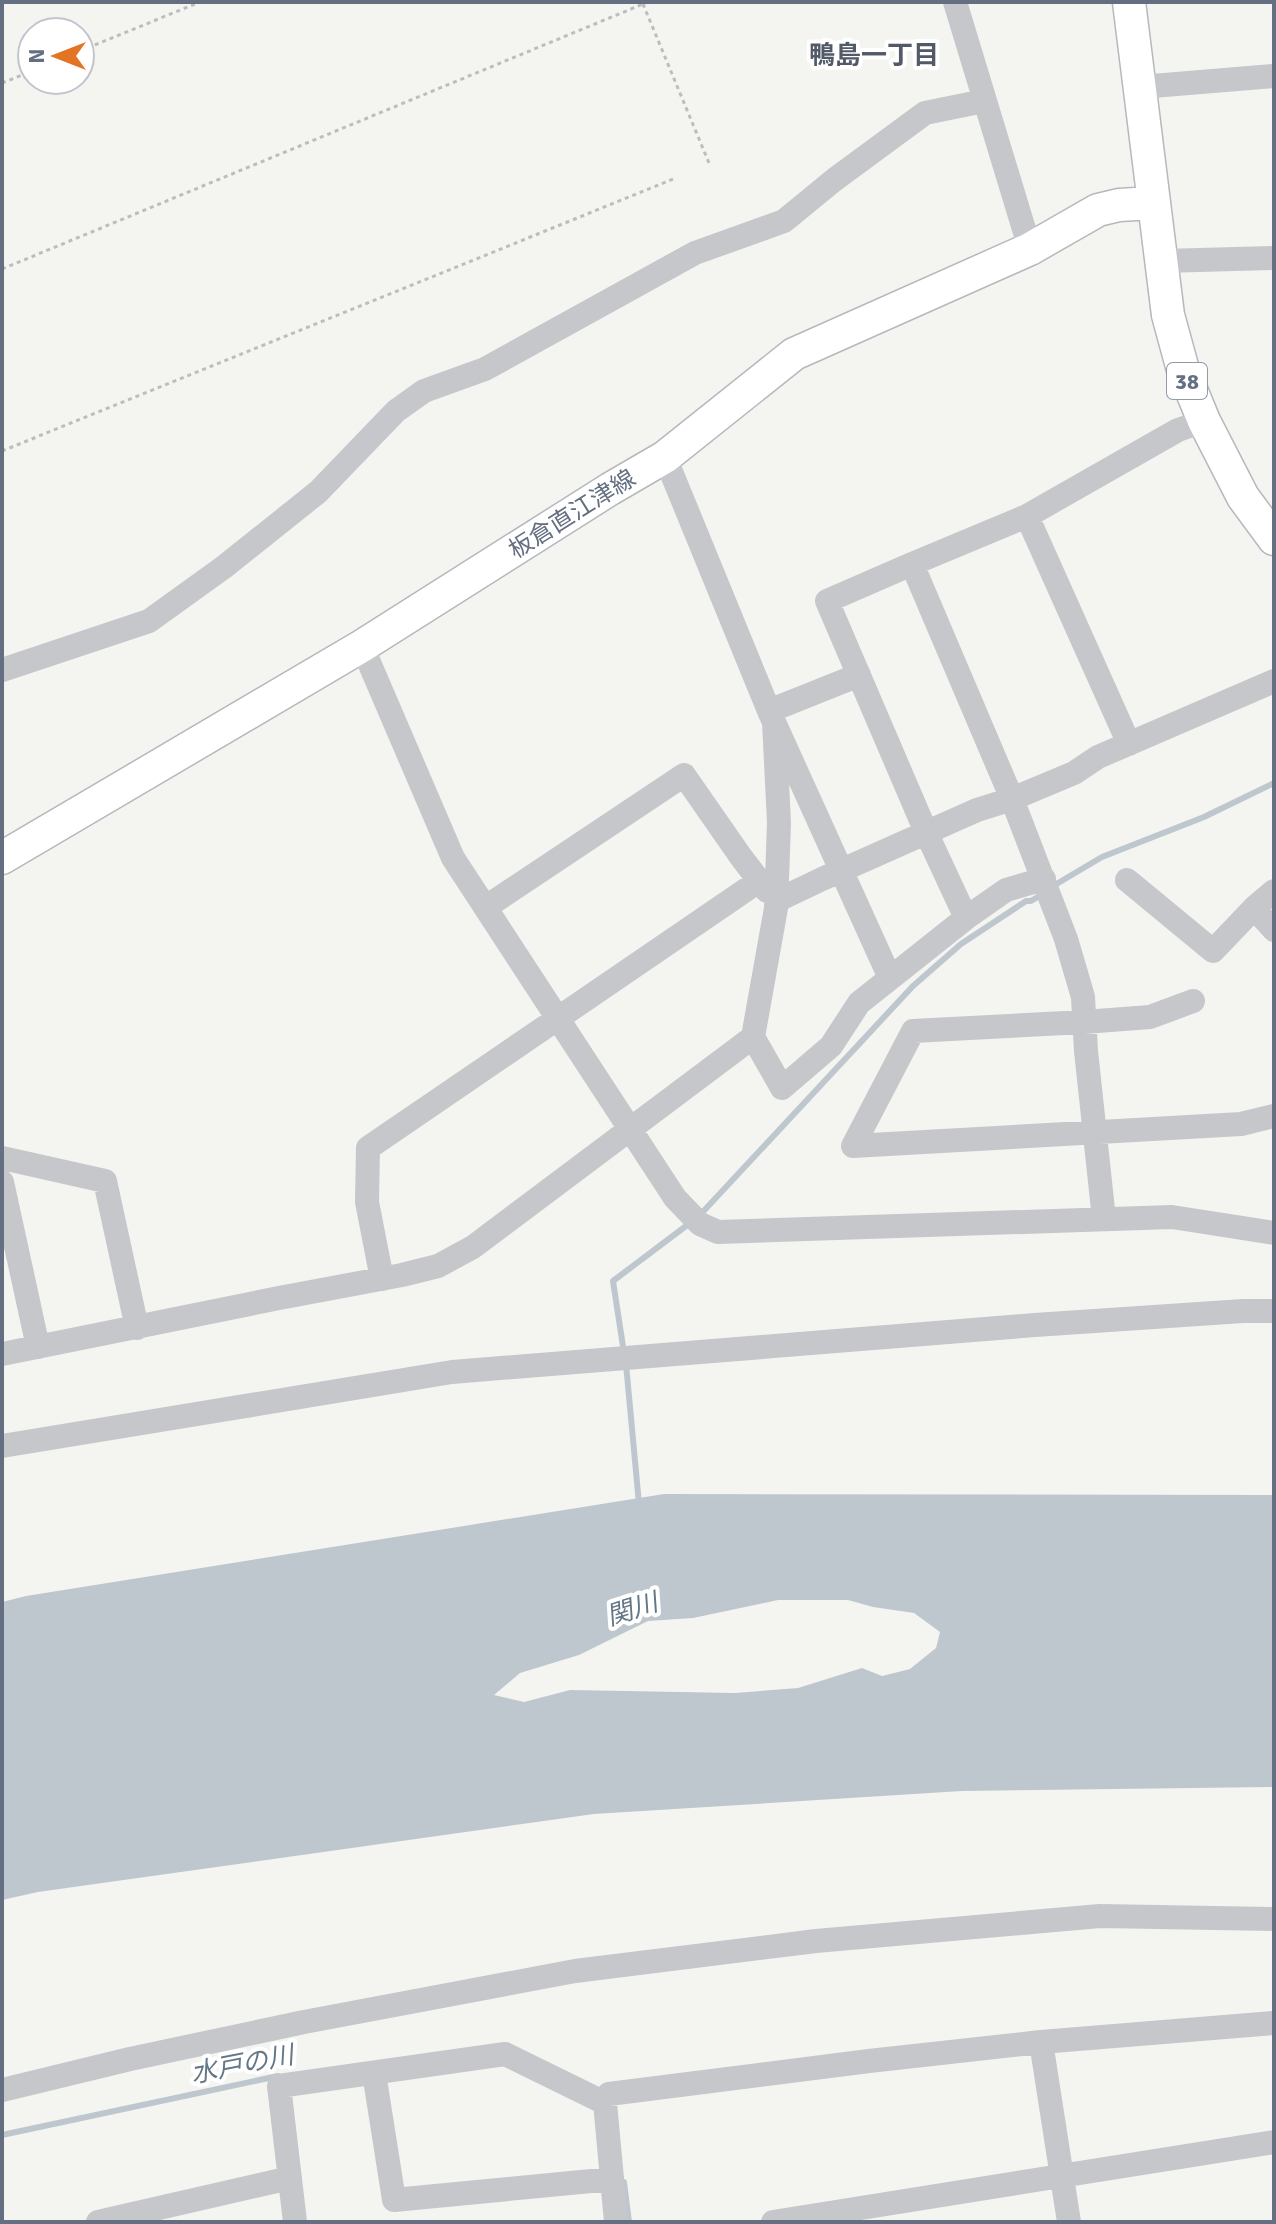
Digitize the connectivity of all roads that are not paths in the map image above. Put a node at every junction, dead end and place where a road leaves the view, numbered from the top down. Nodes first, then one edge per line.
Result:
1 (955, 2) edge
2 (1129, 2) edge
3 (1274, 76) edge
4 (1140, 87) junction
5 (984, 101) junction
6 (1153, 203) junction
7 (1030, 249) junction
8 (1274, 258) edge
9 (1162, 261) junction
10 (1204, 421) junction
11 (665, 457) junction
12 (1027, 516) junction
13 (1274, 539) edge
14 (912, 564) junction
15 (362, 646) junction
16 (2, 670) edge
17 (859, 675) junction
18 (1274, 681) edge
19 (771, 717) junction
20 (1129, 744) junction
21 (1012, 799) junction
22 (926, 832) junction
23 (2, 858) edge
24 (840, 871) junction
25 (1044, 879) junction
26 (1127, 880) dead end
27 (759, 881) junction
28 (1274, 891) edge
29 (776, 901) junction
30 (486, 907) junction
31 (1254, 908) junction
32 (966, 918) junction
33 (1274, 930) edge
34 (890, 978) junction
35 (1193, 1001) dead end
36 (557, 1018) junction
37 (1084, 1022) junction
38 (753, 1037) junction
39 (1274, 1116) edge
40 (629, 1129) junction
41 (1095, 1131) junction
42 (2, 1158) edge
43 (2, 1182) edge
44 (1104, 1219) junction
45 (1274, 1233) edge
46 (382, 1279) junction
47 (1274, 1311) edge
48 (137, 1328) junction
49 (38, 1347) junction
50 (2, 1354) edge
51 (2, 1446) edge
52 (1274, 1919) edge
53 (1274, 2023) edge
54 (1041, 2042) junction
55 (374, 2073) junction
56 (2, 2090) edge
57 (605, 2103) junction
58 (1274, 2142) edge
59 (1062, 2175) junction
60 (290, 2178) junction
61 (612, 2179) junction
62 (98, 2222) edge
63 (295, 2222) edge
64 (616, 2222) edge
65 (773, 2222) edge
66 (1069, 2222) edge

1 - 5 street
2 - 4 main road, 38
3 - 4 street
4 - 6 main road, 38
5 - 7 street
5 - 16 street
6 - 7 main road, 板倉直江津線
6 - 9 main road, 38
7 - 11 main road, 板倉直江津線
8 - 9 street
9 - 10 main road, 38
10 - 12 street
10 - 13 main road, 38
11 - 15 main road, 板倉直江津線
11 - 19 street
12 - 14 street
12 - 20 street
14 - 17 street
14 - 21 street
15 - 23 main road, 板倉直江津線
15 - 30 street
17 - 19 street
17 - 22 street
18 - 20 street
19 - 24 street
19 - 29 street
20 - 21 street
21 - 22 street
21 - 25 street
22 - 24 street
22 - 32 street
24 - 29 street
24 - 34 street
25 - 32 street
25 - 37 street
26 - 31 street
27 - 29 street
27 - 30 street
27 - 36 street
28 - 31 street
29 - 38 street
30 - 36 street
31 - 33 street
32 - 34 street
34 - 38 street
35 - 37 street
36 - 40 street
36 - 46 street
37 - 41 street
37 - 41 street
38 - 40 street
39 - 41 street
40 - 44 street
40 - 46 street
41 - 44 street
42 - 48 street
43 - 49 street
44 - 45 street
46 - 48 street
47 - 51 street
48 - 49 street
49 - 50 street
52 - 56 street
53 - 54 street
54 - 57 street
54 - 59 street
55 - 57 street
55 - 60 street
55 - 61 street
57 - 61 street
58 - 59 street
59 - 65 street
59 - 66 street
60 - 62 street
60 - 63 street
61 - 64 street

